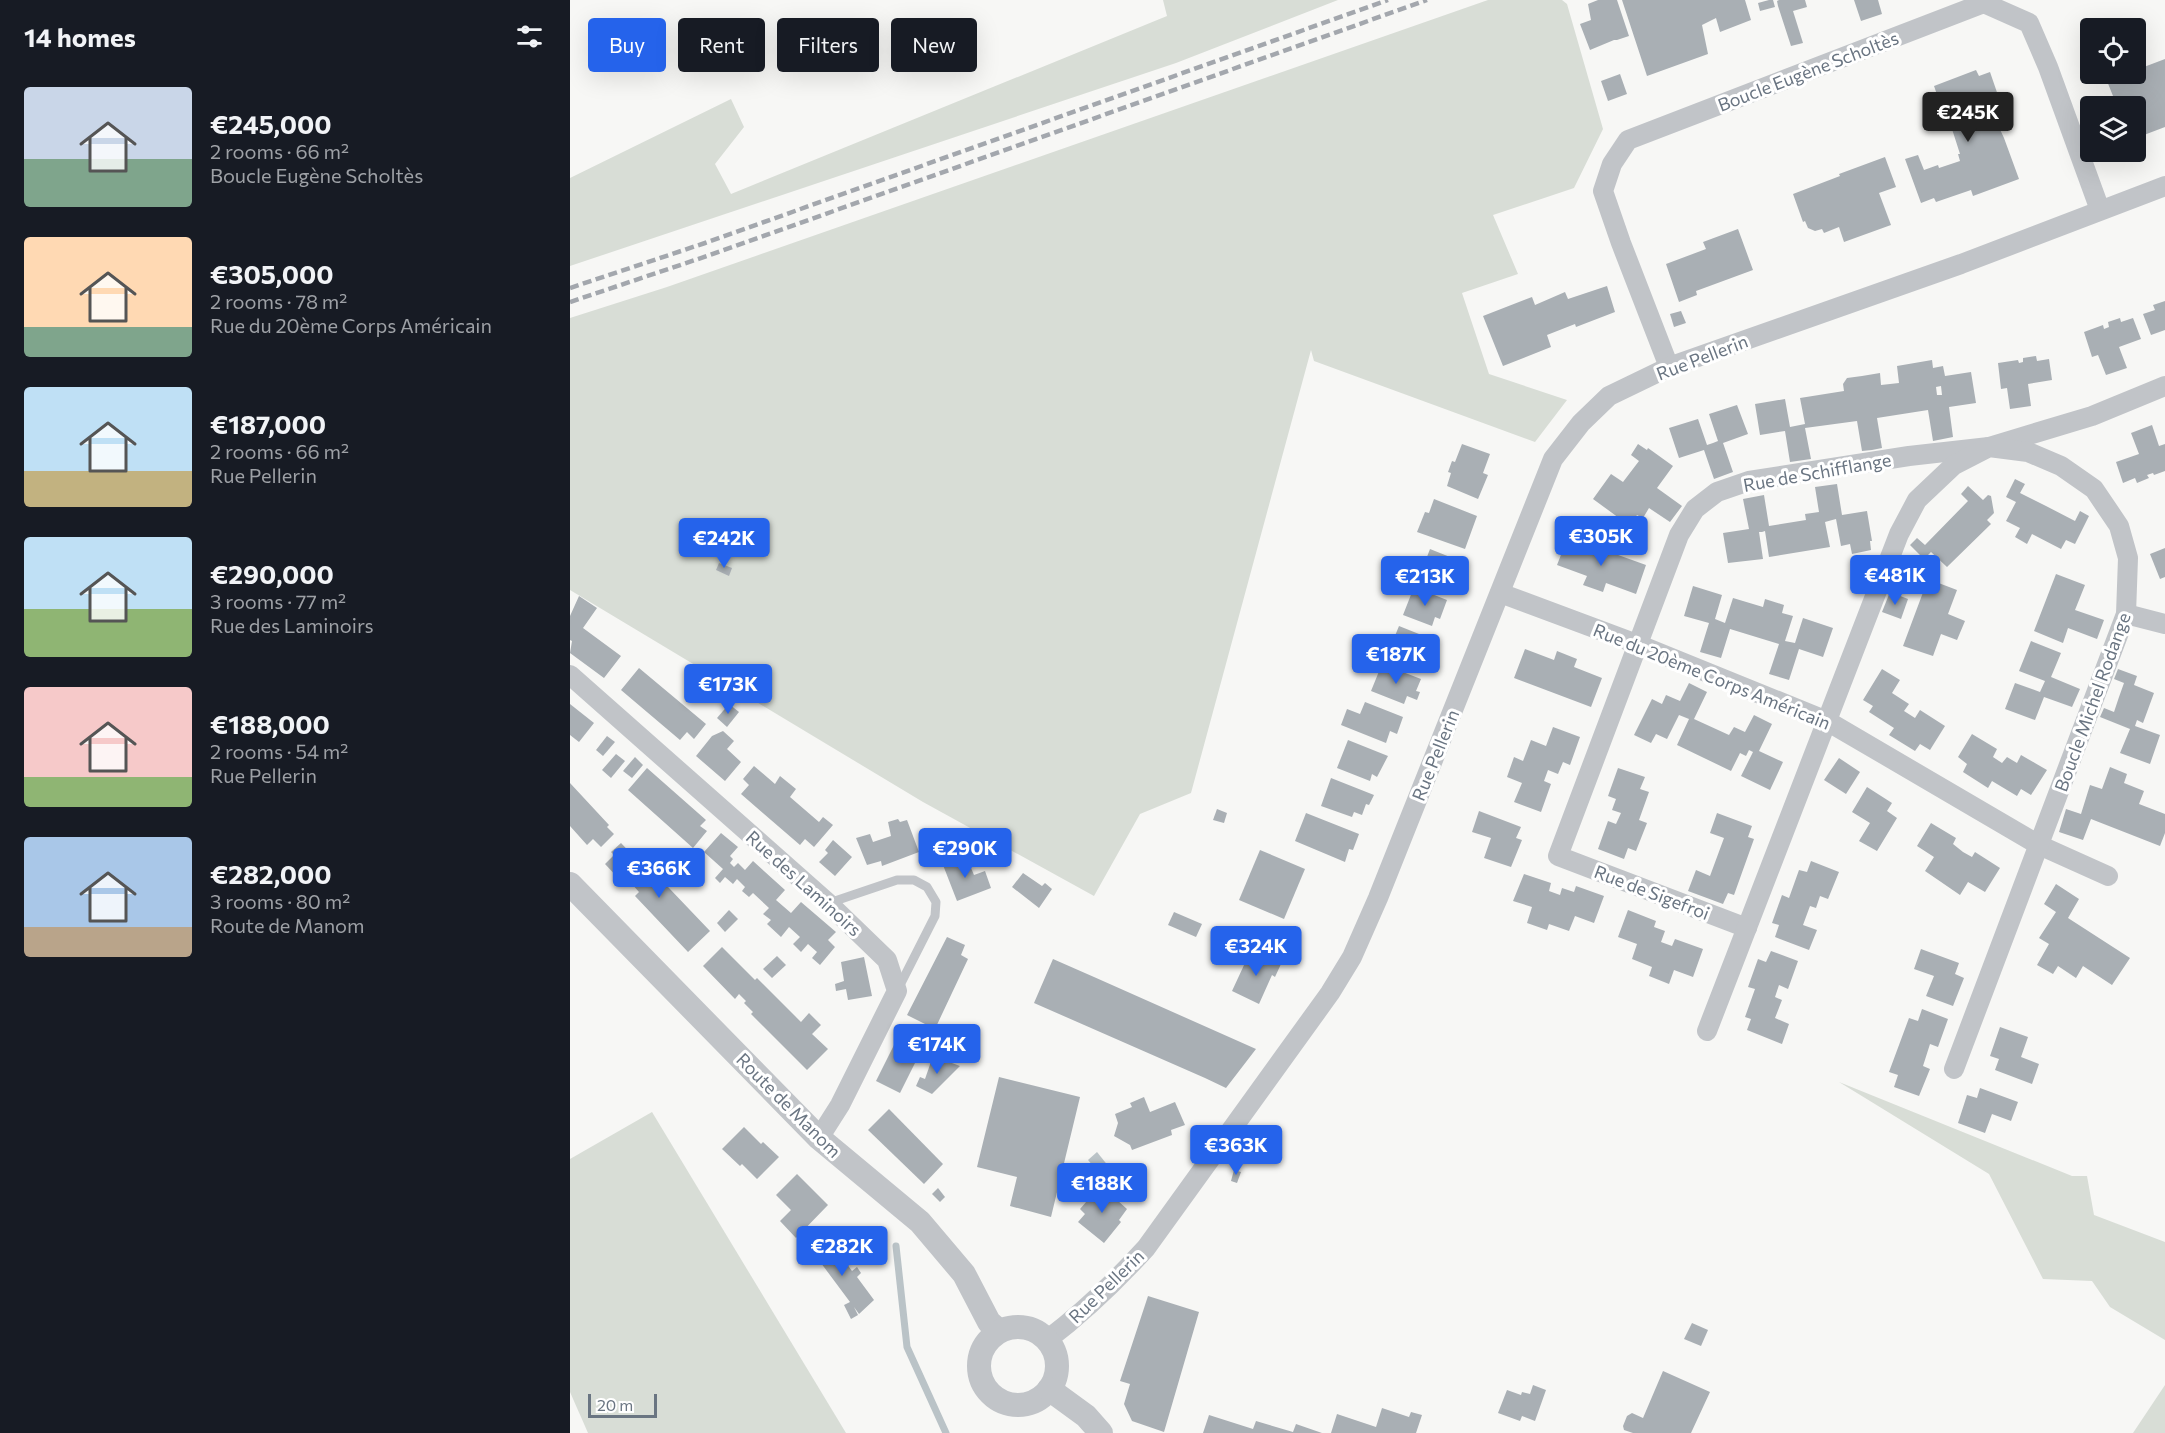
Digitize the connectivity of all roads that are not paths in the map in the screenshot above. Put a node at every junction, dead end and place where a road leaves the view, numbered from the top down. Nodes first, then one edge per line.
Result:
1 (2165, 186) edge
2 (2100, 210) junction
3 (1669, 367) junction
4 (2165, 386) edge
5 (1989, 447) junction
6 (1500, 593) junction
7 (2126, 614) junction
8 (2165, 624) edge
9 (1637, 644) junction
10 (570, 675) edge
11 (1827, 721) junction
12 (2039, 845) junction
13 (1558, 856) joint
14 (2108, 876) dead end
15 (570, 884) edge
16 (828, 903) junction
17 (1747, 928) junction
18 (897, 991) junction
19 (1707, 1031) dead end
20 (1954, 1069) dead end
21 (819, 1138) junction
22 (999, 1331) junction
23 (1047, 1340) junction
24 (1049, 1389) junction
25 (1101, 1433) edge

1 - 2 street, Rue Pellerin
2 - 3 street, Rue Pellerin
2 - 3 street, Boucle Eugène Scholtès
3 - 6 street, Rue Pellerin
4 - 5 street, Rue de Schifflange
5 - 7 street, Boucle Michel Rodange
5 - 9 street, Rue de Schifflange
5 - 11 street
6 - 9 street, Rue du 20ème Corps Américain
6 - 23 street, Rue Pellerin
7 - 8 street
7 - 12 street, Boucle Michel Rodange
9 - 11 street, Rue du 20ème Corps Américain
9 - 13 street, Rue de Schifflange
10 - 16 street, Rue des Laminoirs
11 - 12 street, Rue du 20ème Corps Américain
11 - 17 street
12 - 14 street, Rue du 20ème Corps Américain
12 - 20 street, Boucle Michel Rodange
13 - 17 street, Rue de Sigefroi
15 - 21 street, Route de Manom
16 - 18 street, Rue des Laminoirs
16 - 18 lane
17 - 19 street
18 - 21 street
21 - 22 street, Route de Manom
22 - 23 street
22 - 24 street
23 - 24 street
24 - 25 street

